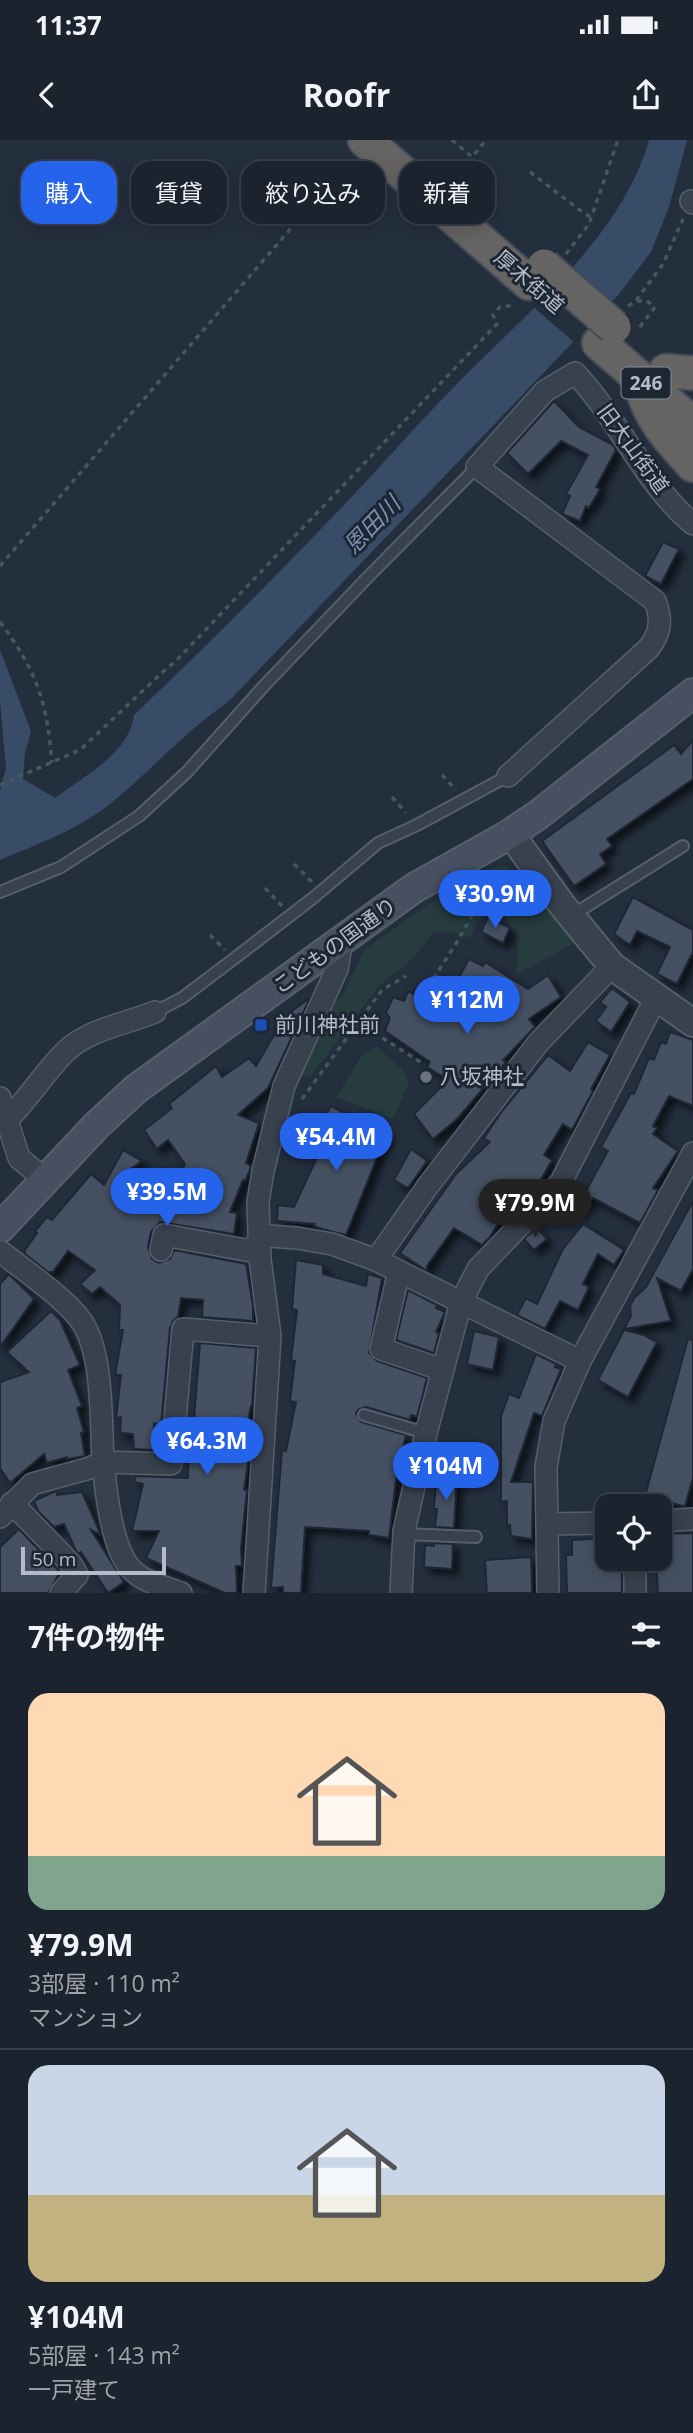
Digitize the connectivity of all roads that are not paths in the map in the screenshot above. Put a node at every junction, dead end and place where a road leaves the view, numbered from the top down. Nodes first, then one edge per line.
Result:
1 (377, 140) edge
2 (667, 374) edge
3 (693, 394) edge
4 (693, 424) edge
5 (693, 465) edge
6 (477, 467) junction
7 (693, 524) edge
8 (693, 693) edge
9 (508, 776) joint
10 (510, 833) junction
11 (683, 846) dead end
12 (0, 892) edge
13 (571, 916) junction
14 (342, 940) junction
15 (612, 966) junction
16 (657, 996) junction
17 (155, 1012) joint
18 (693, 1023) edge
19 (0, 1098) edge
20 (8, 1119) junction
21 (693, 1153) edge
22 (44, 1179) junction
23 (0, 1228) edge
24 (157, 1238) dead end
25 (259, 1240) junction
26 (0, 1251) edge
27 (376, 1260) junction
28 (399, 1271) junction
29 (461, 1302) junction
30 (270, 1336) junction
31 (580, 1361) junction
32 (443, 1370) junction
33 (364, 1415) dead end
34 (426, 1433) junction
35 (103, 1462) junction
36 (6, 1510) edge
37 (693, 1519) edge
38 (672, 1520) edge
39 (595, 1523) edge
40 (547, 1524) junction
41 (404, 1534) junction
42 (476, 1537) dead end
43 (635, 1571) edge
44 (136, 1586) edge
45 (61, 1593) edge
46 (181, 1593) edge
47 (254, 1593) edge
48 (401, 1593) edge
49 (548, 1593) edge
50 (635, 1593) edge

1 - 2 highway, 厚木街道 / 246
2 - 3 highway, 厚木街道 / 246
2 - 4 highway, 厚木街道 / 246
2 - 5 highway
6 - 7 street, 旧大山街道
6 - 9 street
6 - 12 lane
8 - 10 main road, こどもの国通り
9 - 17 lane
10 - 13 street
10 - 14 main road, こどもの国通り
11 - 13 lane
13 - 15 street
14 - 22 main road, こどもの国通り
14 - 25 street
15 - 16 street
15 - 27 street
16 - 18 street
16 - 29 street
17 - 20 street
19 - 20 street
20 - 22 street
21 - 31 street
22 - 23 main road, こどもの国通り
24 - 25 street
25 - 27 street
25 - 30 street
26 - 35 street
27 - 28 street
28 - 29 street
28 - 32 street
29 - 31 street
29 - 32 street
30 - 35 street
30 - 47 street
31 - 40 street
32 - 34 street
33 - 34 lane
34 - 41 street
35 - 36 street
35 - 44 street
36 - 45 street
37 - 38 street
39 - 40 street
40 - 49 street
41 - 42 lane
41 - 48 street
43 - 50 street
44 - 46 street

